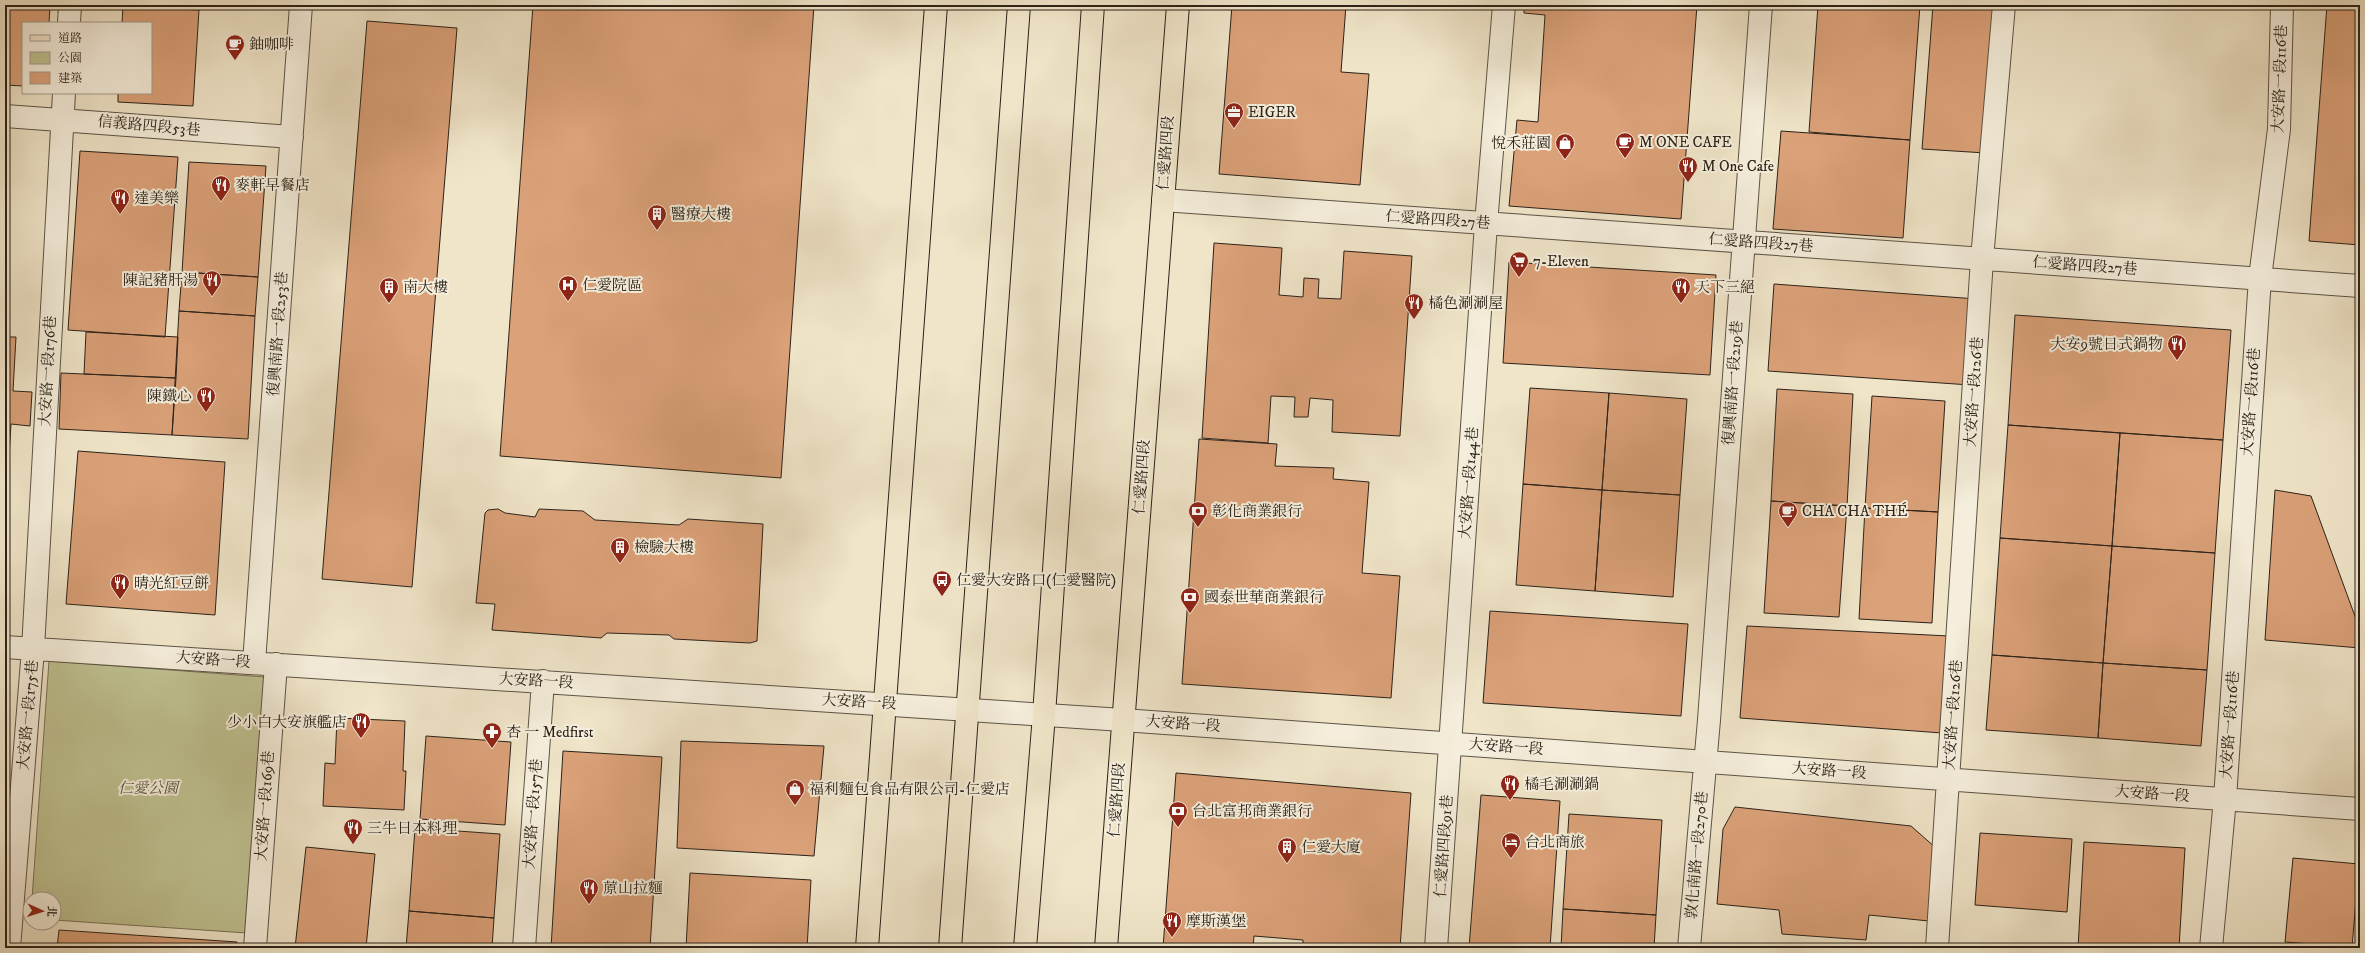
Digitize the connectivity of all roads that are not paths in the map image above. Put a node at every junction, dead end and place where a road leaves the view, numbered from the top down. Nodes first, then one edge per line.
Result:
1 (70, 5) edge
2 (301, 5) edge
3 (936, 5) edge
4 (1019, 5) edge
5 (1093, 5) edge
6 (1178, 5) edge
7 (1504, 5) edge
8 (1761, 5) edge
9 (2004, 5) edge
10 (2282, 5) edge
11 (69, 22) edge
12 (64, 94) edge
13 (5, 116) edge
14 (62, 118) junction
15 (292, 137) junction
16 (1163, 200) junction
17 (1486, 224) junction
18 (1744, 242) junction
19 (1982, 259) junction
20 (2260, 278) junction
21 (2360, 286) edge
22 (5, 647) edge
23 (33, 649) junction
24 (254, 663) junction
25 (276, 664) junction
26 (543, 681) junction
27 (885, 704) junction
28 (968, 709) junction
29 (1044, 715) junction
30 (1123, 720) junction
31 (1451, 743) junction
32 (1705, 762) junction
33 (1949, 780) junction
34 (2225, 799) junction
35 (2360, 809) edge
36 (9, 948) edge
37 (255, 948) edge
38 (524, 948) edge
39 (867, 948) edge
40 (950, 948) edge
41 (1024, 948) edge
42 (1106, 948) edge
43 (1436, 948) edge
44 (1689, 948) edge
45 (1937, 948) edge
46 (2211, 948) edge

1 - 11 street
2 - 15 street, 復興南路一段253巷
3 - 27 main road
4 - 28 main road
5 - 29 main road
6 - 16 main road, 仁愛路四段
7 - 17 street, 大安路一段144巷
8 - 18 street, 復興南路一段219巷
9 - 19 street, 大安路一段126巷
10 - 20 street, 大安路一段116巷
12 - 14 street, 大安路一段176巷
13 - 14 street, 信義路四段53巷
14 - 15 street, 信義路四段53巷
14 - 23 street, 大安路一段176巷
15 - 24 street, 復興南路一段253巷
16 - 17 street, 仁愛路四段27巷
16 - 30 main road, 仁愛路四段
17 - 18 street, 仁愛路四段27巷
17 - 31 street, 大安路一段144巷
18 - 19 street, 仁愛路四段27巷
18 - 32 street, 復興南路一段219巷
19 - 20 street, 仁愛路四段27巷
19 - 33 street, 大安路一段126巷
20 - 21 street, 仁愛路四段27巷
20 - 34 street, 大安路一段116巷
22 - 23 street, 大安路一段
23 - 24 street, 大安路一段
23 - 36 street, 大安路一段175巷
24 - 25 street, 大安路一段
25 - 26 street, 大安路一段
25 - 37 street, 大安路一段169巷
26 - 27 street, 大安路一段
26 - 38 street, 大安路一段157巷
27 - 28 street, 大安路一段
27 - 39 main road
28 - 29 street, 大安路一段
28 - 40 main road
29 - 30 street, 大安路一段
29 - 41 main road
30 - 31 street, 大安路一段
30 - 42 main road, 仁愛路四段
31 - 32 street, 大安路一段
31 - 43 street, 仁愛路四段91巷
32 - 33 street, 大安路一段
32 - 44 street, 敦化南路一段270巷
33 - 34 street, 大安路一段
33 - 45 street, 大安路一段126巷
34 - 35 street, 大安路一段
34 - 46 street, 大安路一段116巷

